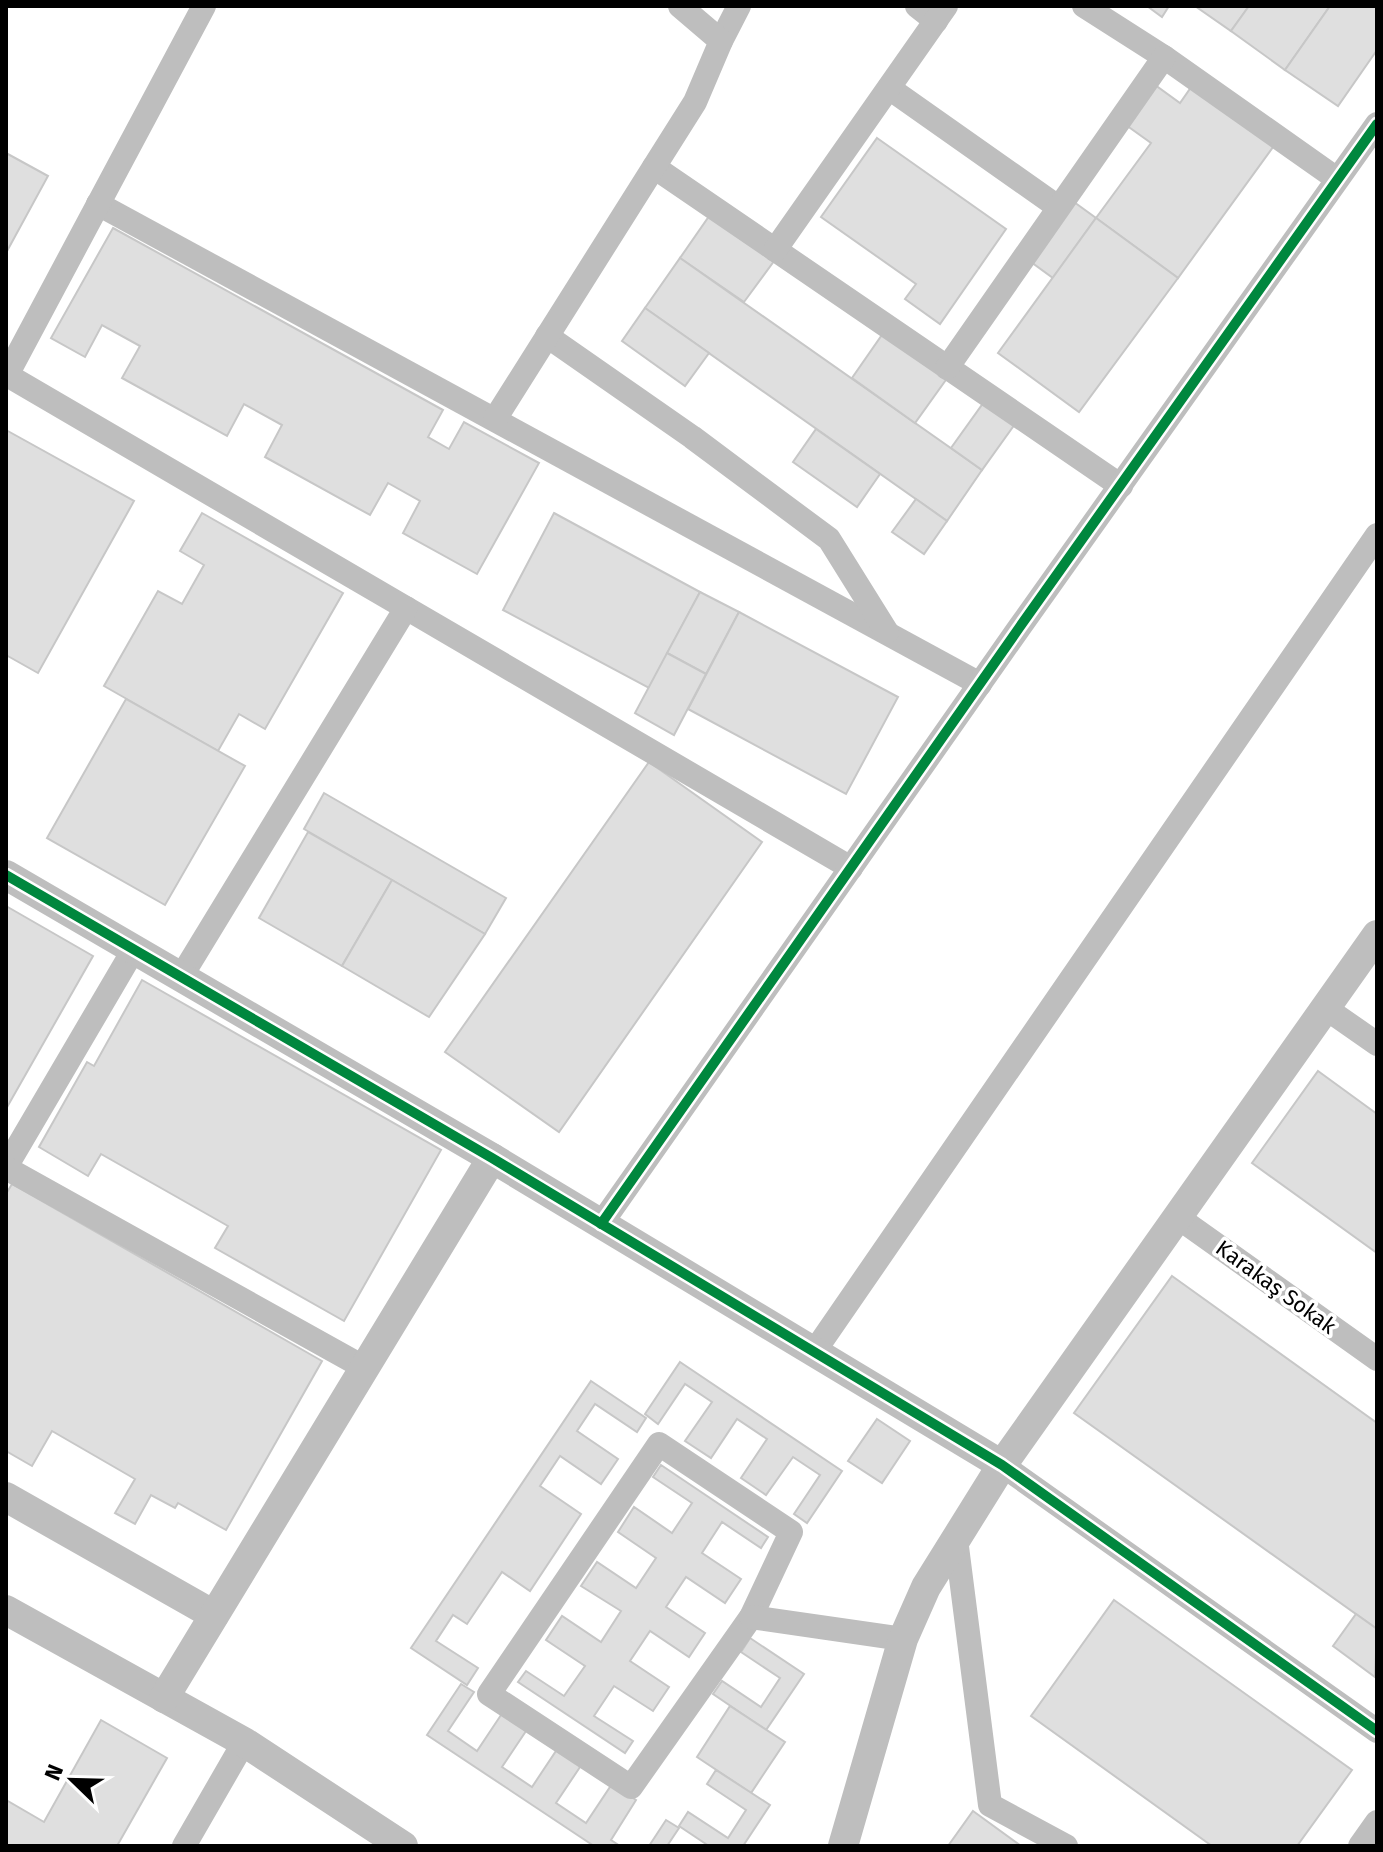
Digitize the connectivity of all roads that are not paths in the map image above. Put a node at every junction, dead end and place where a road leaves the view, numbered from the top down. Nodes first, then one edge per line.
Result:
1 (204, 6) edge
2 (680, 6) edge
3 (739, 6) edge
4 (1084, 6) edge
5 (933, 11) edge
6 (721, 41) junction
7 (1164, 57) junction
8 (889, 88) junction
9 (1377, 124) edge
10 (654, 167) junction
11 (1337, 179) junction
12 (98, 204) junction
13 (1058, 207) junction
14 (775, 250) junction
15 (547, 336) junction
16 (947, 368) junction
17 (6, 375) edge
18 (495, 419) junction
19 (1121, 486) junction
20 (1377, 535) edge
21 (406, 608) junction
22 (888, 634) junction
23 (980, 684) junction
24 (851, 868) junction
25 (6, 875) edge
26 (1377, 935) edge
27 (134, 949) junction
28 (181, 977) junction
29 (1324, 1007) junction
30 (1377, 1044) edge
31 (492, 1158) junction
32 (6, 1168) edge
33 (1176, 1216) junction
34 (601, 1224) junction
35 (814, 1352) junction
36 (1377, 1359) edge
37 (365, 1368) junction
38 (1002, 1465) junction
39 (6, 1497) edge
40 (956, 1539) junction
41 (6, 1610) edge
42 (214, 1615) junction
43 (751, 1617) junction
44 (903, 1639) junction
45 (164, 1698) junction
46 (1376, 1729) edge
47 (244, 1742) junction
48 (1377, 1822) edge
49 (184, 1846) edge
50 (403, 1846) edge
51 (843, 1846) edge
52 (1066, 1846) edge
53 (1360, 1846) edge

1 - 12 street
2 - 6 street
3 - 6 street
4 - 7 street
5 - 8 street
6 - 10 street
7 - 11 street
7 - 13 street
8 - 13 street
8 - 14 street
9 - 11 street
10 - 14 street
10 - 15 street
11 - 19 street
12 - 17 street
12 - 18 street
13 - 16 street
14 - 16 street
15 - 18 street
15 - 22 street
16 - 19 street
17 - 21 street
18 - 22 street
19 - 23 street
20 - 35 street
21 - 24 street
21 - 28 street
22 - 23 street
23 - 24 street
24 - 34 street
25 - 27 street
26 - 29 street
27 - 28 street
27 - 32 street
28 - 31 street
29 - 30 street
29 - 33 street
31 - 34 street
31 - 37 street
32 - 37 street
33 - 36 street, Karakaş Sokak
33 - 38 street
34 - 35 street
35 - 38 street
37 - 42 street
38 - 40 street
38 - 46 street
39 - 42 street
40 - 44 street
40 - 52 street
41 - 45 street
42 - 45 street
43 - 43 street
43 - 44 street
44 - 51 street
45 - 47 street
47 - 49 street
47 - 50 street
48 - 53 street

